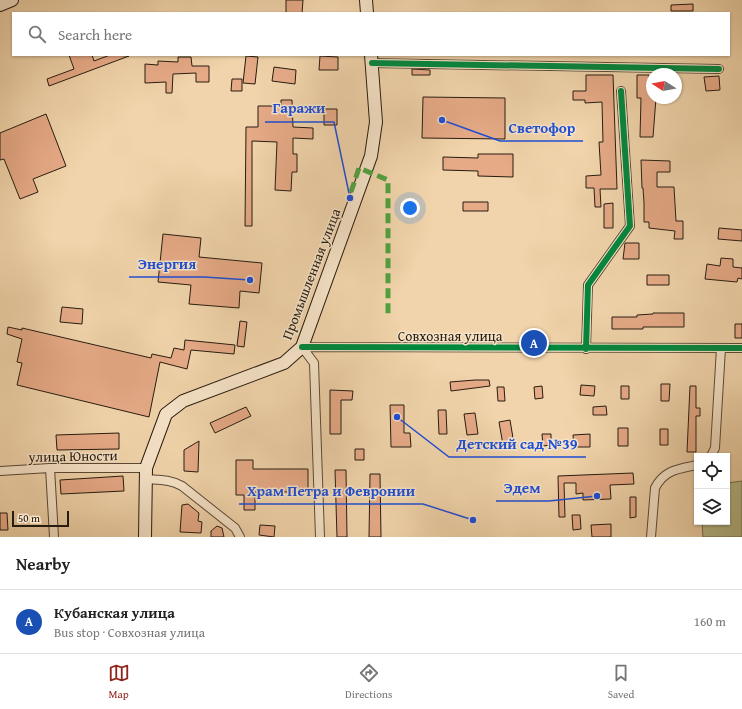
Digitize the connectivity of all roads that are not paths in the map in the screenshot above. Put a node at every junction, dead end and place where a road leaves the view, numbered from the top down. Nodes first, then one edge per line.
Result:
1 (12, 0) edge
2 (366, 0) edge
3 (0, 5) edge
4 (367, 12) edge
5 (372, 59) edge
6 (719, 69) dead end
7 (621, 91) dead end
8 (302, 347) junction
9 (721, 348) junction
10 (742, 348) edge
11 (586, 349) junction
12 (712, 453) edge
13 (694, 466) edge
14 (50, 468) junction
15 (0, 471) edge
16 (146, 474) junction
17 (54, 537) edge
18 (145, 537) edge
19 (240, 537) edge
20 (320, 537) edge
21 (651, 537) edge

1 - 3 main road
2 - 4 main road
5 - 6 street
5 - 8 main road, Промышленная улица
7 - 11 street
8 - 11 street, Совхозная улица
8 - 16 main road, Промышленная улица
8 - 20 street
9 - 10 street, Совхозная улица
9 - 11 street, Совхозная улица
9 - 12 street
13 - 21 street
14 - 15 street, улица Юности
14 - 16 street, улица Юности
14 - 17 street
16 - 18 main road, Промышленная улица
16 - 19 street, улица Юности

